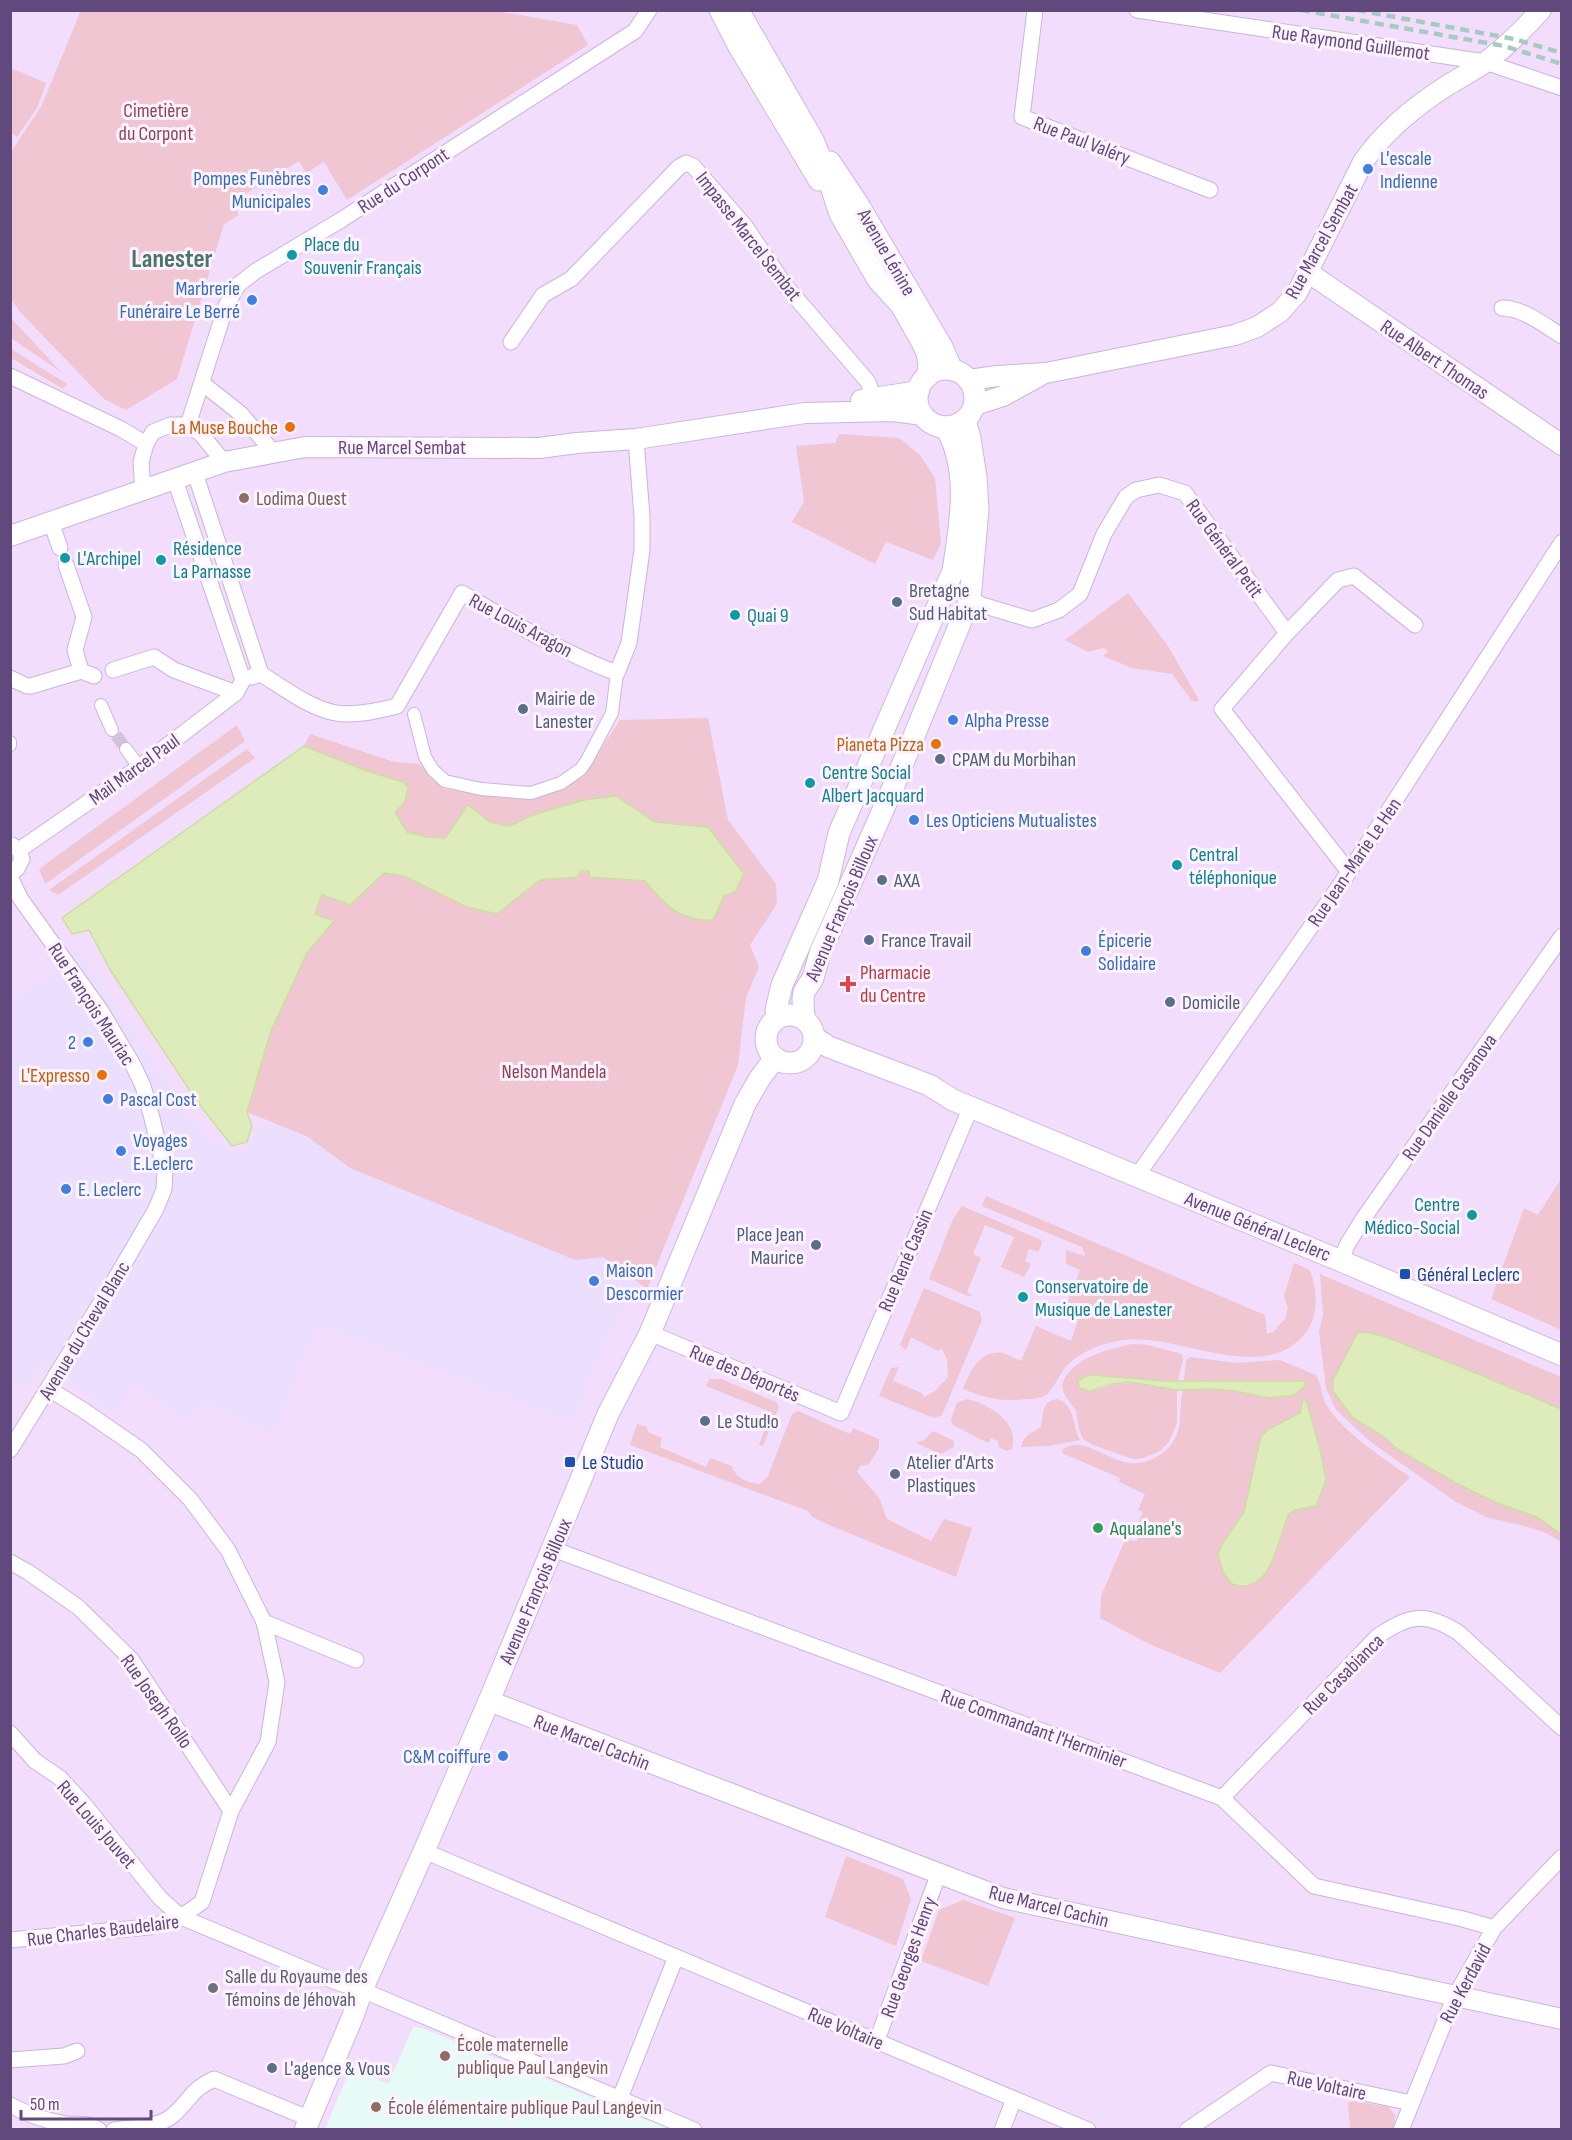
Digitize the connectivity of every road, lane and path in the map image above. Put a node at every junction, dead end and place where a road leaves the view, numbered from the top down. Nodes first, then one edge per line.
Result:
1 (649, 10) edge
2 (720, 10) edge
3 (738, 10) edge
4 (1035, 10) edge
5 (1137, 10) edge
6 (1540, 10) edge
7 (1485, 62) junction
8 (1562, 88) edge
9 (813, 140) junction
10 (1210, 190) dead end
11 (840, 214) junction
12 (1308, 273) junction
13 (1503, 308) dead end
14 (1562, 336) edge
15 (511, 342) dead end
16 (1046, 373) junction
17 (960, 375) junction
18 (10, 376) edge
19 (202, 383) junction
20 (923, 384) junction
21 (874, 399) junction
22 (806, 413) junction
23 (970, 413) junction
24 (923, 415) junction
25 (188, 425) junction
26 (945, 427) junction
27 (636, 439) junction
28 (146, 444) junction
29 (1562, 445) edge
30 (273, 452) junction
31 (224, 462) junction
32 (195, 473) junction
33 (175, 480) junction
34 (143, 491) junction
35 (51, 522) junction
36 (10, 536) edge
37 (1562, 543) edge
38 (60, 548) dead end
39 (66, 565) dead end
40 (953, 571) junction
41 (970, 599) junction
42 (1415, 625) dead end
43 (1287, 633) junction
44 (113, 670) dead end
45 (617, 673) junction
46 (261, 674) junction
47 (10, 678) edge
48 (239, 687) junction
49 (100, 705) dead end
50 (414, 714) dead end
51 (112, 730) tunnel mouth
52 (126, 749) tunnel mouth
53 (139, 767) junction
54 (15, 848) edge
55 (1349, 872) junction
56 (10, 874) edge
57 (1562, 936) edge
58 (777, 1018) junction
59 (804, 1019) junction
60 (812, 1046) junction
61 (775, 1058) junction
62 (962, 1103) junction
63 (1137, 1176) junction
64 (156, 1209) joint
65 (1341, 1261) junction
66 (650, 1333) junction
67 (1562, 1355) edge
68 (49, 1389) junction
69 (840, 1413) joint
70 (10, 1450) edge
71 (553, 1549) junction
72 (10, 1562) edge
73 (264, 1622) junction
74 (356, 1660) dead end
75 (489, 1701) junction
76 (1562, 1728) edge
77 (10, 1732) edge
78 (1222, 1798) junction
79 (231, 1811) junction
80 (424, 1851) junction
81 (1562, 1857) edge
82 (939, 1873) junction
83 (181, 1917) junction
84 (1494, 1928) junction
85 (10, 1940) edge
86 (676, 1957) junction
87 (362, 1990) junction
88 (1455, 1996) junction
89 (1562, 2019) edge
90 (877, 2040) junction
91 (77, 2051) dead end
92 (10, 2060) edge
93 (620, 2098) junction
94 (1014, 2099) junction
95 (1411, 2103) junction
96 (10, 2105) edge
97 (308, 2124) edge
98 (94, 2127) edge
99 (114, 2130) edge
100 (694, 2130) edge
101 (1002, 2130) edge
102 (1088, 2130) edge
103 (1187, 2130) edge
104 (1401, 2130) edge

1 - 19 street, Rue du Corpont
2 - 11 main road
3 - 9 main road, Avenue Lénine
4 - 10 street, Rue Paul Valéry
5 - 7 street, Rue Raymond Guillemot
6 - 7 street, Rue Marcel Sembat
7 - 8 street, Rue Raymond Guillemot
7 - 12 street, Rue Marcel Sembat
9 - 11 main road, Avenue Lénine
9 - 17 main road, Avenue Lénine
11 - 20 main road, Avenue Lénine
12 - 16 street, Rue Marcel Sembat
12 - 29 street, Rue Albert Thomas
13 - 14 street
15 - 21 street, Impasse Marcel Sembat
16 - 17 street, Rue Marcel Sembat
16 - 23 street, Rue Marcel Sembat
17 - 20 main road
17 - 23 main road
18 - 28 street
19 - 25 street, Rue du Corpont
19 - 30 street
20 - 21 street, Rue Marcel Sembat
20 - 24 main road
21 - 22 street, Rue Marcel Sembat
22 - 24 street, Rue Marcel Sembat
22 - 27 street, Rue Marcel Sembat
23 - 26 main road
23 - 41 main road, Avenue François Billoux
24 - 26 main road
25 - 28 street
25 - 31 street
26 - 40 main road, Avenue François Billoux
27 - 30 street, Rue Marcel Sembat
27 - 45 street
28 - 34 street
30 - 31 street, Rue Marcel Sembat
31 - 32 street, Rue Marcel Sembat
32 - 33 street, Rue Marcel Sembat
32 - 46 street
33 - 34 street, Rue Marcel Sembat
33 - 48 street
34 - 35 street, Rue Marcel Sembat
35 - 36 street, Rue Marcel Sembat
35 - 38 street
37 - 55 street, Rue Jean-Marie Le Hen
39 - 47 street
40 - 41 main road
40 - 58 main road, Avenue François Billoux
41 - 43 street, Rue Général Petit
41 - 59 main road, Avenue François Billoux
42 - 43 street
43 - 55 street
44 - 48 street
45 - 46 street, Rue Louis Aragon
45 - 50 street
46 - 48 street, Mail Marcel Paul
48 - 53 street, Mail Marcel Paul
49 - 51 street
52 - 53 street
53 - 54 street, Mail Marcel Paul
54 - 56 street
55 - 63 street, Rue Jean-Marie Le Hen
56 - 64 street, Rue François Mauriac
57 - 65 street, Rue Danielle Casanova
58 - 59 main road
58 - 61 main road, Avenue François Billoux
59 - 60 main road
60 - 61 main road
60 - 62 main road, Avenue Général Leclerc
61 - 66 main road, Avenue François Billoux
62 - 63 main road, Avenue Général Leclerc
62 - 69 street, Rue René Cassin
63 - 65 main road, Avenue Général Leclerc
64 - 68 street, Avenue du Cheval Blanc
65 - 67 main road, Avenue Général Leclerc
66 - 69 street, Rue des Déportés
66 - 71 main road, Avenue François Billoux
68 - 70 street, Avenue du Cheval Blanc
68 - 73 street
71 - 75 main road, Avenue François Billoux
71 - 78 street, Rue Commandant l'Herminier
72 - 79 street, Rue Joseph Rollo
73 - 74 street
73 - 79 street
75 - 80 main road, Avenue François Billoux
75 - 82 street, Rue Marcel Cachin
76 - 78 street, Rue Casabianca
77 - 83 street, Rue Louis Jouvet
78 - 84 street, Rue Commandant l'Herminier
79 - 83 street
80 - 86 street, Rue Voltaire
80 - 87 main road, Avenue François Billoux
81 - 84 street, Rue Kerdavid
82 - 88 street, Rue Marcel Cachin
82 - 90 street, Rue Georges Henry
83 - 85 street, Rue Charles Baudelaire
83 - 87 street, Rue Charles Baudelaire
84 - 88 street, Rue Kerdavid
86 - 90 street, Rue Voltaire
86 - 93 street
87 - 93 street, Rue Charles Baudelaire
87 - 97 main road, Avenue François Billoux
88 - 89 street, Rue Marcel Cachin
88 - 95 street, Rue Kerdavid
90 - 94 street, Rue Voltaire
91 - 92 street
93 - 100 street, Rue Charles Baudelaire
94 - 101 street
94 - 102 street, Rue Voltaire
95 - 103 street, Rue Voltaire
95 - 104 street, Rue Kerdavid
96 - 98 street
97 - 99 street

